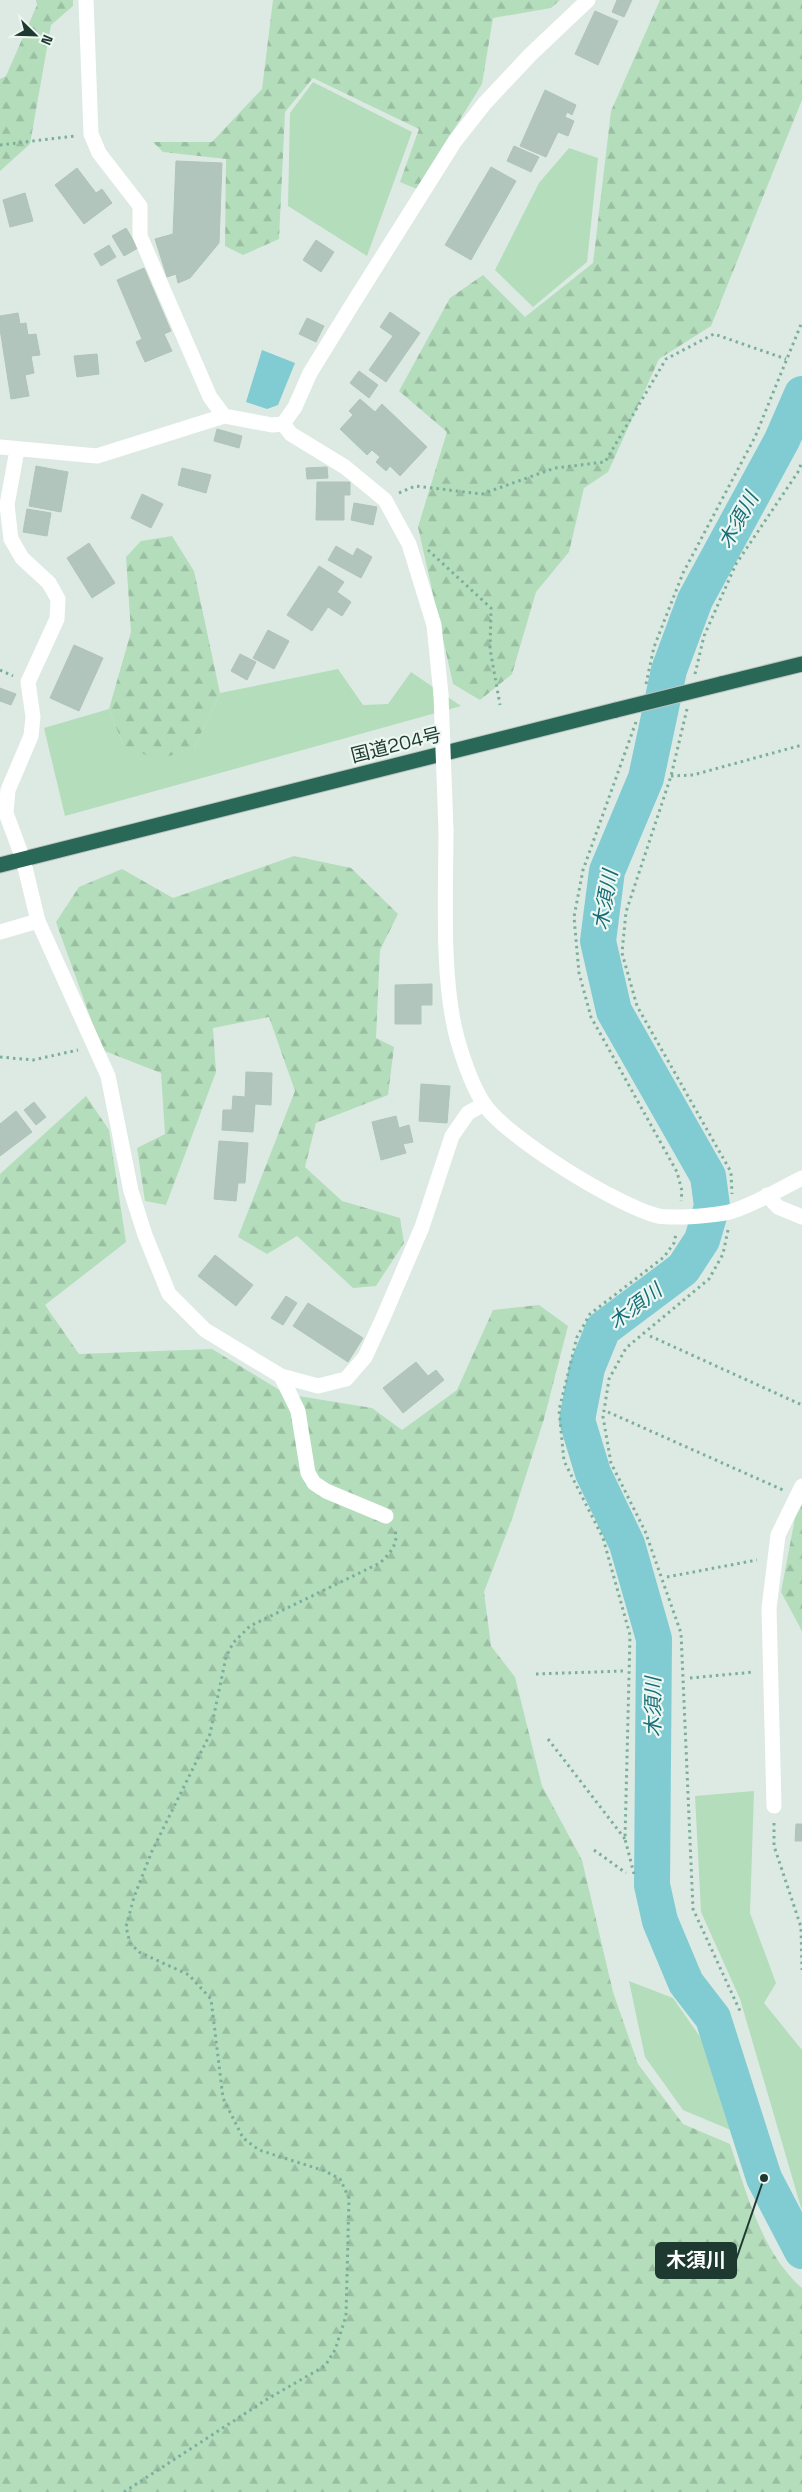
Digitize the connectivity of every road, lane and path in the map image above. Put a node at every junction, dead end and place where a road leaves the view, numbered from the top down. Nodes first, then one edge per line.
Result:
1 (86, 0) edge
2 (588, 0) edge
3 (91, 134) junction
4 (0, 146) edge
5 (802, 322) edge
6 (786, 359) junction
7 (224, 416) junction
8 (283, 424) junction
9 (0, 447) edge
10 (17, 450) junction
11 (385, 500) junction
12 (408, 544) junction
13 (802, 664) edge
14 (644, 691) dead end
15 (500, 705) dead end
16 (638, 718) dead end
17 (802, 745) edge
18 (671, 776) dead end
19 (22, 860) junction
20 (0, 864) edge
21 (38, 921) junction
22 (0, 932) edge
23 (95, 1047) junction
24 (0, 1057) edge
25 (484, 1104) junction
26 (802, 1178) edge
27 (767, 1195) junction
28 (679, 1217) junction
29 (802, 1217) edge
30 (650, 1336) dead end
31 (282, 1376) junction
32 (802, 1405) edge
33 (608, 1412) dead end
34 (802, 1486) edge
35 (784, 1490) dead end
36 (386, 1516) joint
37 (763, 1559) dead end
38 (667, 1577) dead end
39 (624, 1670) dead end
40 (757, 1672) dead end
41 (536, 1674) dead end
42 (690, 1678) dead end
43 (548, 1739) dead end
44 (774, 1806) joint
45 (625, 1839) junction
46 (594, 1850) dead end
47 (626, 1873) dead end
48 (634, 1874) dead end
49 (802, 1970) edge
50 (124, 2492) edge

1 - 3 street
2 - 8 street
3 - 4 path
3 - 7 street
5 - 6 path
6 - 11 path
6 - 14 path
7 - 8 street
7 - 10 street
8 - 11 street
9 - 10 street
10 - 19 street
11 - 12 street
12 - 15 path
12 - 25 street, bridge
13 - 19 highway, 国道204号, bridge
16 - 28 path
17 - 18 path
19 - 20 highway, 国道204号
19 - 21 street
21 - 22 street
21 - 23 street
23 - 24 path
23 - 31 street
25 - 28 street
25 - 31 street
26 - 27 street
27 - 28 street
27 - 29 street
28 - 45 path
30 - 32 path
31 - 36 street
33 - 35 path
34 - 44 street
36 - 50 path
37 - 38 path
39 - 41 path
40 - 42 path
43 - 45 path
44 - 49 path
45 - 48 path
46 - 47 path

